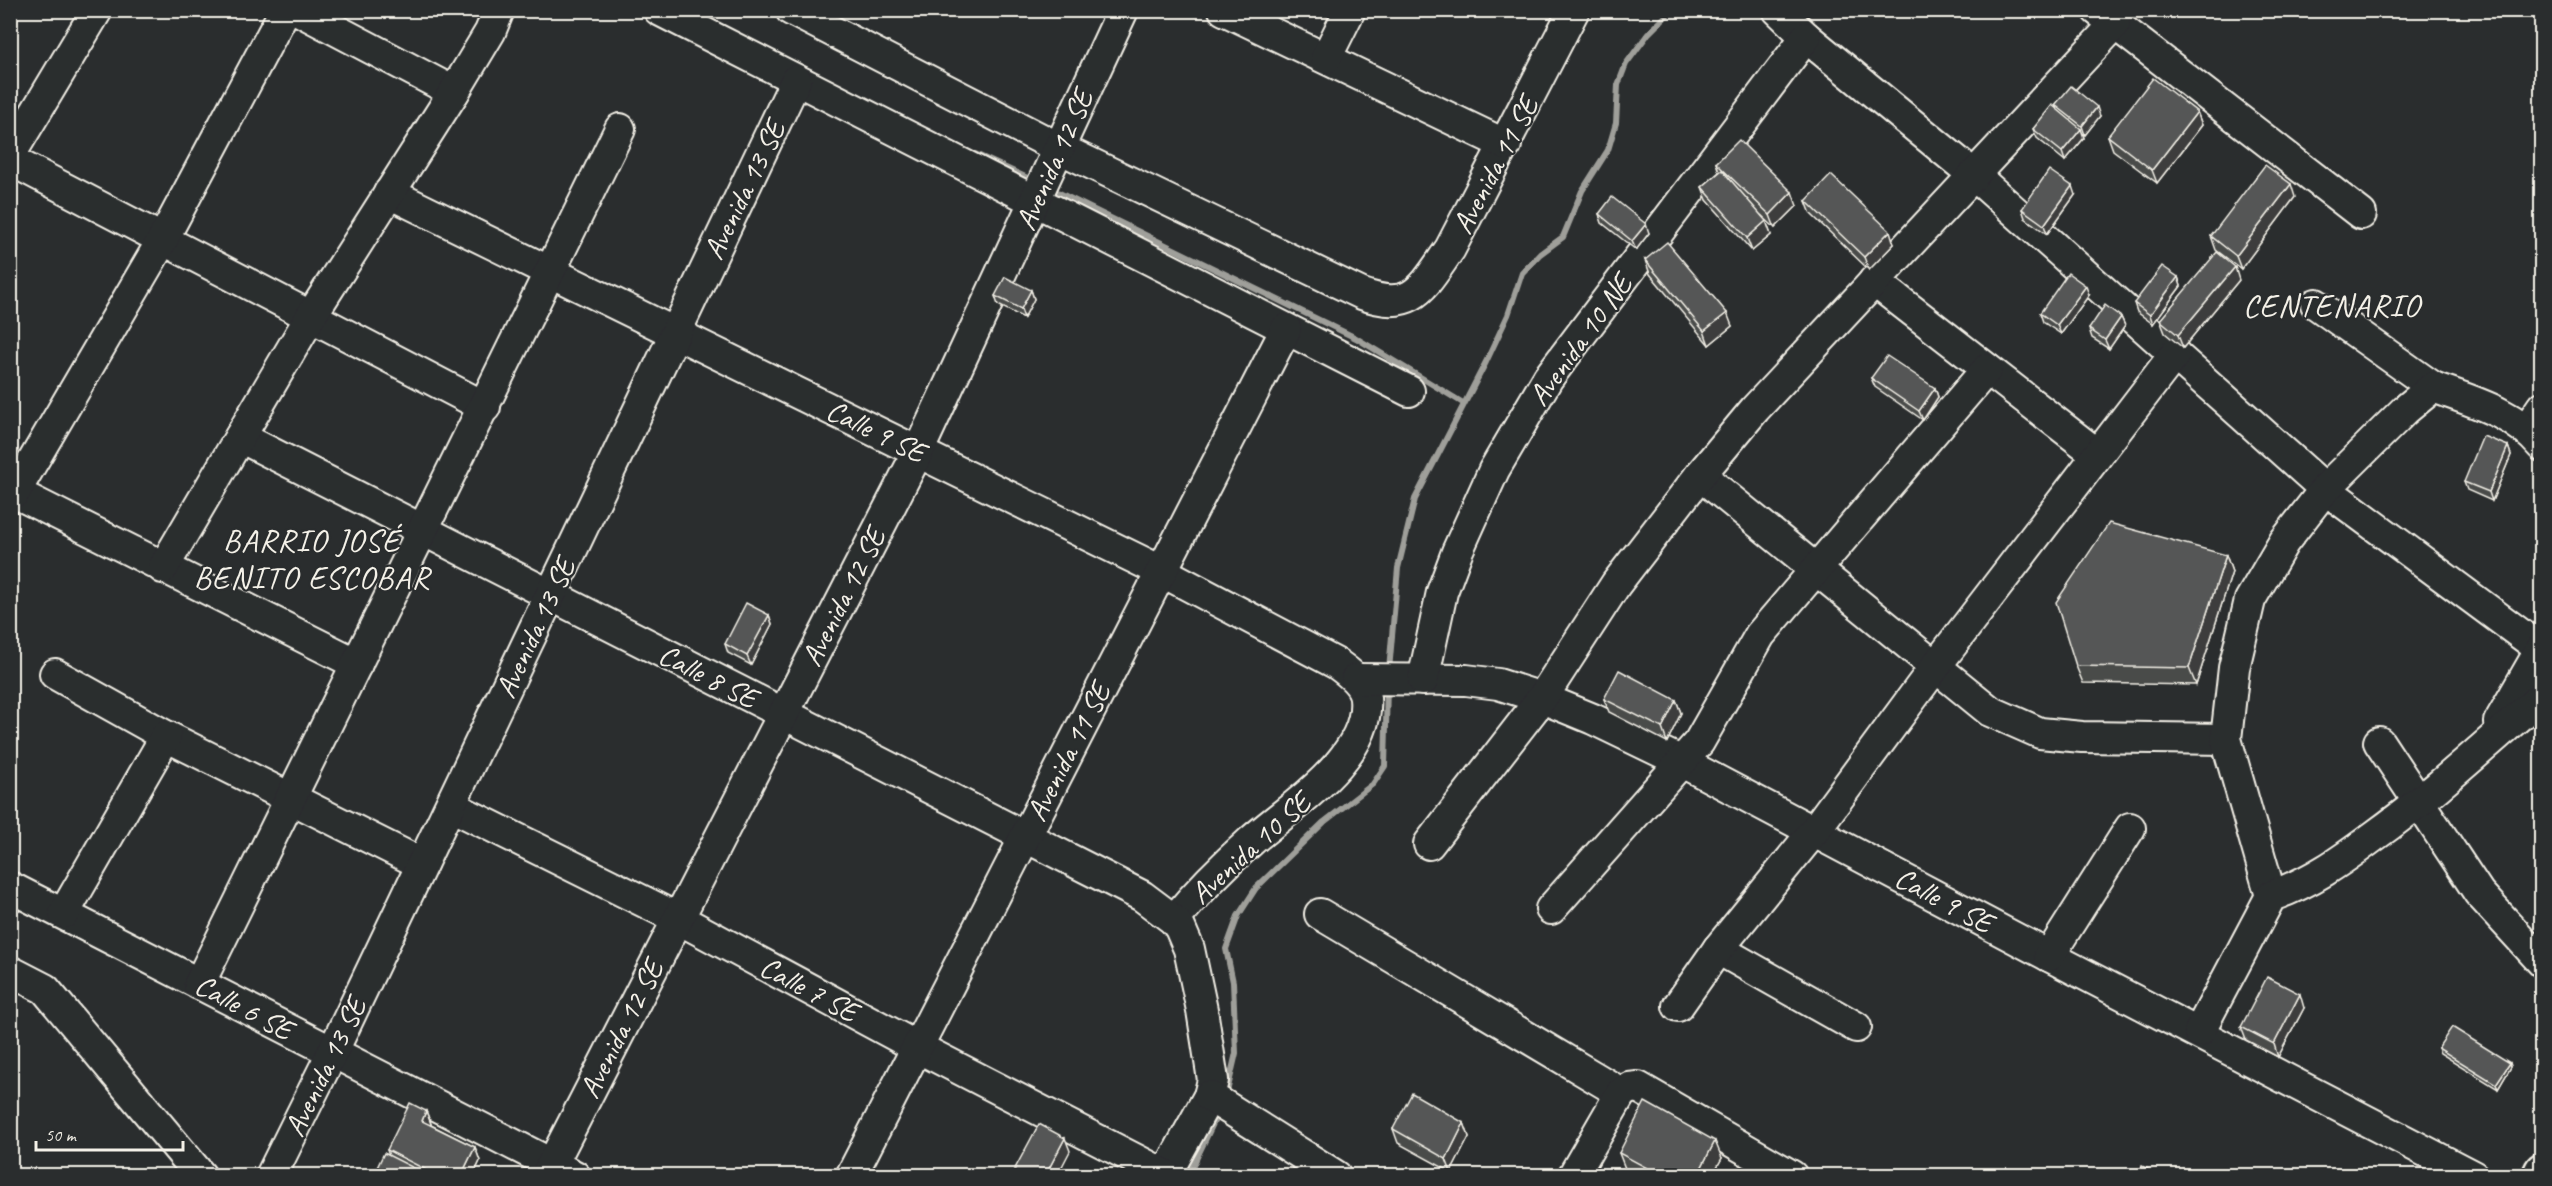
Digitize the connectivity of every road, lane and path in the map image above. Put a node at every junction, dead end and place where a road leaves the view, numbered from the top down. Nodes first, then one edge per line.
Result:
1 (97, 10) edge
2 (285, 10) edge
3 (298, 10) edge
4 (499, 10) edge
5 (659, 10) edge
6 (791, 10) edge
7 (1123, 10) edge
8 (1224, 10) edge
9 (1350, 10) edge
10 (1574, 10) edge
11 (1778, 10) edge
12 (2106, 17) edge
13 (829, 18) edge
14 (1806, 37) junction
15 (1326, 58) junction
16 (796, 80) junction
17 (454, 92) junction
18 (620, 129) dead end
19 (1506, 145) junction
20 (10, 155) edge
21 (10, 160) edge
22 (1974, 175) junction
23 (1046, 179) junction
24 (389, 193) junction
25 (2361, 214) dead end
26 (163, 239) junction
27 (551, 272) junction
28 (1874, 281) junction
29 (2316, 304) dead end
30 (311, 316) junction
31 (1286, 329) junction
32 (675, 333) junction
33 (2175, 354) junction
34 (1987, 369) junction
35 (2433, 387) junction
36 (1409, 391) dead end
37 (484, 407) junction
38 (2537, 428) edge
39 (240, 437) junction
40 (918, 452) junction
41 (2097, 454) junction
42 (1700, 475) junction
43 (2325, 489) junction
44 (13, 491) edge
45 (423, 530) junction
46 (163, 568) junction
47 (1815, 569) junction
48 (1161, 571) junction
49 (551, 595) junction
50 (2541, 650) edge
51 (357, 664) junction
52 (1935, 668) junction
53 (55, 674) dead end
54 (1387, 679) junction
55 (2541, 696) edge
56 (1542, 698) junction
57 (782, 714) junction
58 (166, 736) junction
59 (2226, 739) junction
60 (2379, 742) dead end
61 (2487, 743) junction
62 (1680, 761) junction
63 (290, 799) junction
64 (2418, 804) junction
65 (451, 806) junction
66 (2130, 828) dead end
67 (1814, 831) junction
68 (1025, 836) junction
69 (1429, 844) dead end
70 (423, 864) junction
71 (10, 887) edge
72 (2271, 896) junction
73 (1551, 909) dead end
74 (64, 913) junction
75 (1320, 914) dead end
76 (677, 918) junction
77 (1174, 920) junction
78 (1718, 949) junction
79 (2049, 956) junction
80 (2541, 962) edge
81 (10, 971) edge
82 (199, 984) junction
83 (1678, 1006) dead end
84 (1856, 1027) dead end
85 (2199, 1032) junction
86 (917, 1047) junction
87 (332, 1053) junction
88 (1621, 1093) junction
89 (1222, 1104) junction
90 (2541, 1170) edge
91 (557, 1172) edge
92 (1166, 1175) edge
93 (201, 1176) edge
94 (271, 1176) edge
95 (851, 1176) edge
96 (1336, 1176) edge
97 (1573, 1176) edge
98 (1792, 1176) edge
99 (2473, 1176) edge
100 (2539, 1176) edge

1 - 20 street
2 - 26 street
3 - 17 street
4 - 17 street
5 - 16 street
6 - 13 street
7 - 23 street, Avenida 12 SE
8 - 15 street
9 - 15 street
10 - 19 street, Avenida 11 SE
11 - 14 street
12 - 22 street
12 - 25 street
13 - 23 street
14 - 22 street
14 - 54 street, Avenida 10 NE
15 - 19 street
16 - 23 street
16 - 32 street, Avenida 13 SE
17 - 24 street
18 - 27 street
19 - 23 street, Avenida 11 SE
21 - 26 street
22 - 28 street
22 - 33 street
23 - 31 street
23 - 40 street, Avenida 12 SE
24 - 27 street, Calle 9 SE
24 - 30 street
26 - 30 street
26 - 44 street
27 - 32 street, Calle 9 SE
27 - 37 street
28 - 34 street
28 - 42 street
29 - 35 street
30 - 37 street
30 - 39 street
31 - 36 street
31 - 48 street, Avenida 11 SE
32 - 40 street, Calle 9 SE
32 - 49 street, Avenida 13 SE
33 - 41 street
33 - 43 street
34 - 41 street
34 - 47 street
35 - 38 street
35 - 43 street
37 - 45 street
39 - 45 street, Calle 8 SE
39 - 46 street
40 - 48 street, Calle 9 SE
40 - 57 street, Avenida 12 SE
41 - 52 street
42 - 47 street
42 - 56 street
43 - 50 street
43 - 59 street
44 - 46 street
45 - 49 street, Calle 8 SE
45 - 51 street
46 - 51 street
47 - 52 street
47 - 62 street
48 - 54 street, Calle 9 SE
48 - 68 street, Avenida 11 SE
49 - 57 street, Calle 8 SE
49 - 65 street, Avenida 13 SE
50 - 61 street
51 - 63 street
52 - 59 street
52 - 67 street
53 - 58 street
54 - 56 street, Calle 9 SE
54 - 77 street, Avenida 10 SE
55 - 61 street
56 - 62 street, Calle 9 SE
56 - 69 street
57 - 68 street, Calle 8 SE
57 - 76 street, Avenida 12 SE
58 - 63 street
58 - 74 street
59 - 72 street
60 - 64 street
61 - 64 street
62 - 67 street, Calle 9 SE
62 - 73 street
63 - 70 street
63 - 82 street
64 - 72 street
64 - 80 street
65 - 70 street, Avenida 13 SE
65 - 76 street, Calle 7 SE
66 - 79 street
67 - 78 street
67 - 79 street, Calle 9 SE
68 - 77 street, Calle 8 SE
68 - 86 street, Avenida 11 SE
70 - 87 street, Avenida 13 SE
71 - 74 street, Calle 6 SE
72 - 85 street
74 - 82 street, Calle 6 SE
75 - 88 street
76 - 86 street, Calle 7 SE
76 - 91 street, Avenida 12 SE
77 - 89 street, Avenida 10 SE
78 - 83 street
78 - 84 street
79 - 85 street, Calle 9 SE
81 - 93 street
82 - 87 street, Calle 6 SE
85 - 99 street, Calle 9 SE
86 - 92 street, Calle 7 SE
86 - 95 street, Avenida 11 SE
87 - 91 street, Calle 6 SE
87 - 94 street, Avenida 13 SE
88 - 97 street
88 - 98 street
89 - 92 street
89 - 96 street
90 - 100 highway

